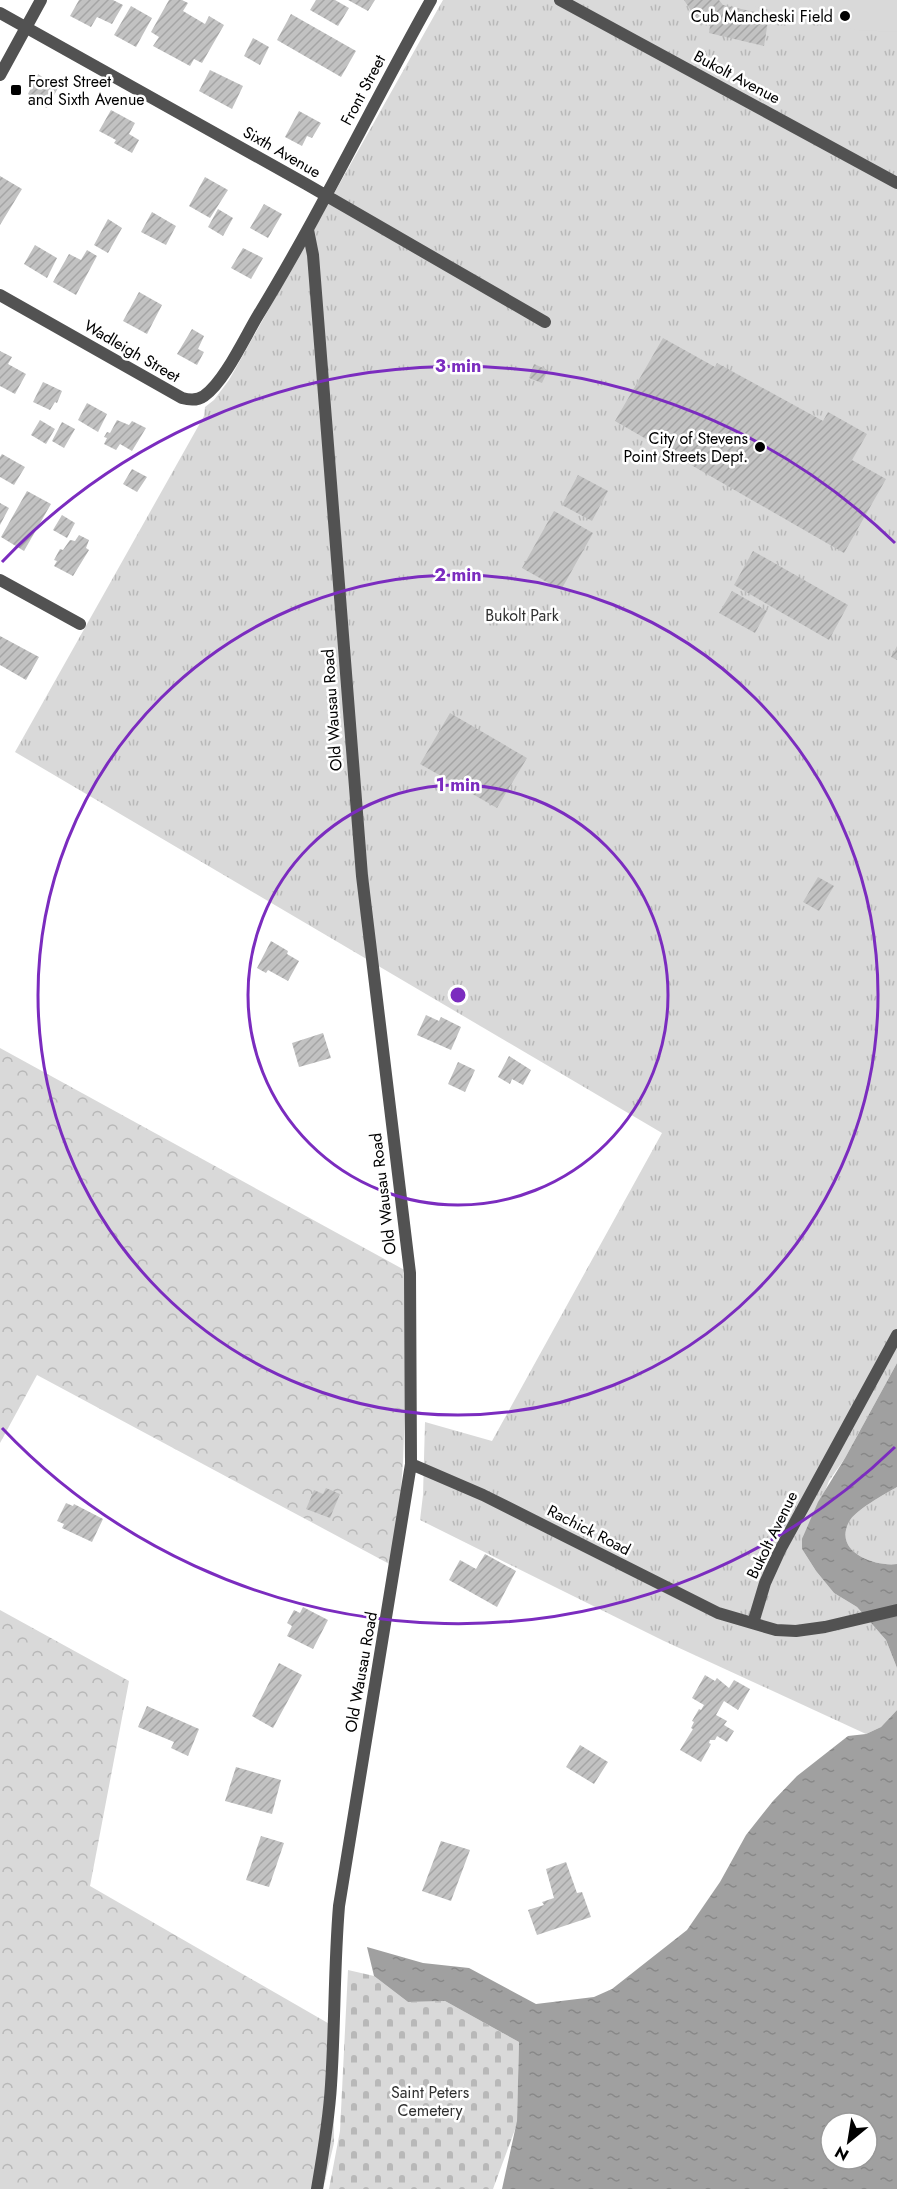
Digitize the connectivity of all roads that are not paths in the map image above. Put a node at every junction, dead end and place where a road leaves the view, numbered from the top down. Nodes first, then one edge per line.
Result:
1 (41, 0) edge
2 (431, 0) edge
3 (560, 0) edge
4 (0, 13) edge
5 (26, 27) junction
6 (0, 75) edge
7 (897, 183) edge
8 (326, 197) junction
9 (308, 230) junction
10 (0, 295) edge
11 (545, 322) dead end
12 (0, 580) edge
13 (80, 624) dead end
14 (897, 1335) edge
15 (411, 1464) junction
16 (897, 1610) edge
17 (753, 1623) junction
18 (317, 2189) edge

1 - 5 street
2 - 8 street, Front Street
3 - 7 street, Bukolt Avenue
4 - 5 street, Sixth Avenue
5 - 6 street
5 - 8 street, Sixth Avenue
8 - 9 street
8 - 11 street, Sixth Avenue
9 - 10 street, Wadleigh Street
9 - 15 street, Old Wausau Road
12 - 13 street
14 - 17 street, Bukolt Avenue
15 - 17 street, Rachick Road
15 - 18 street, Old Wausau Road
16 - 17 street

